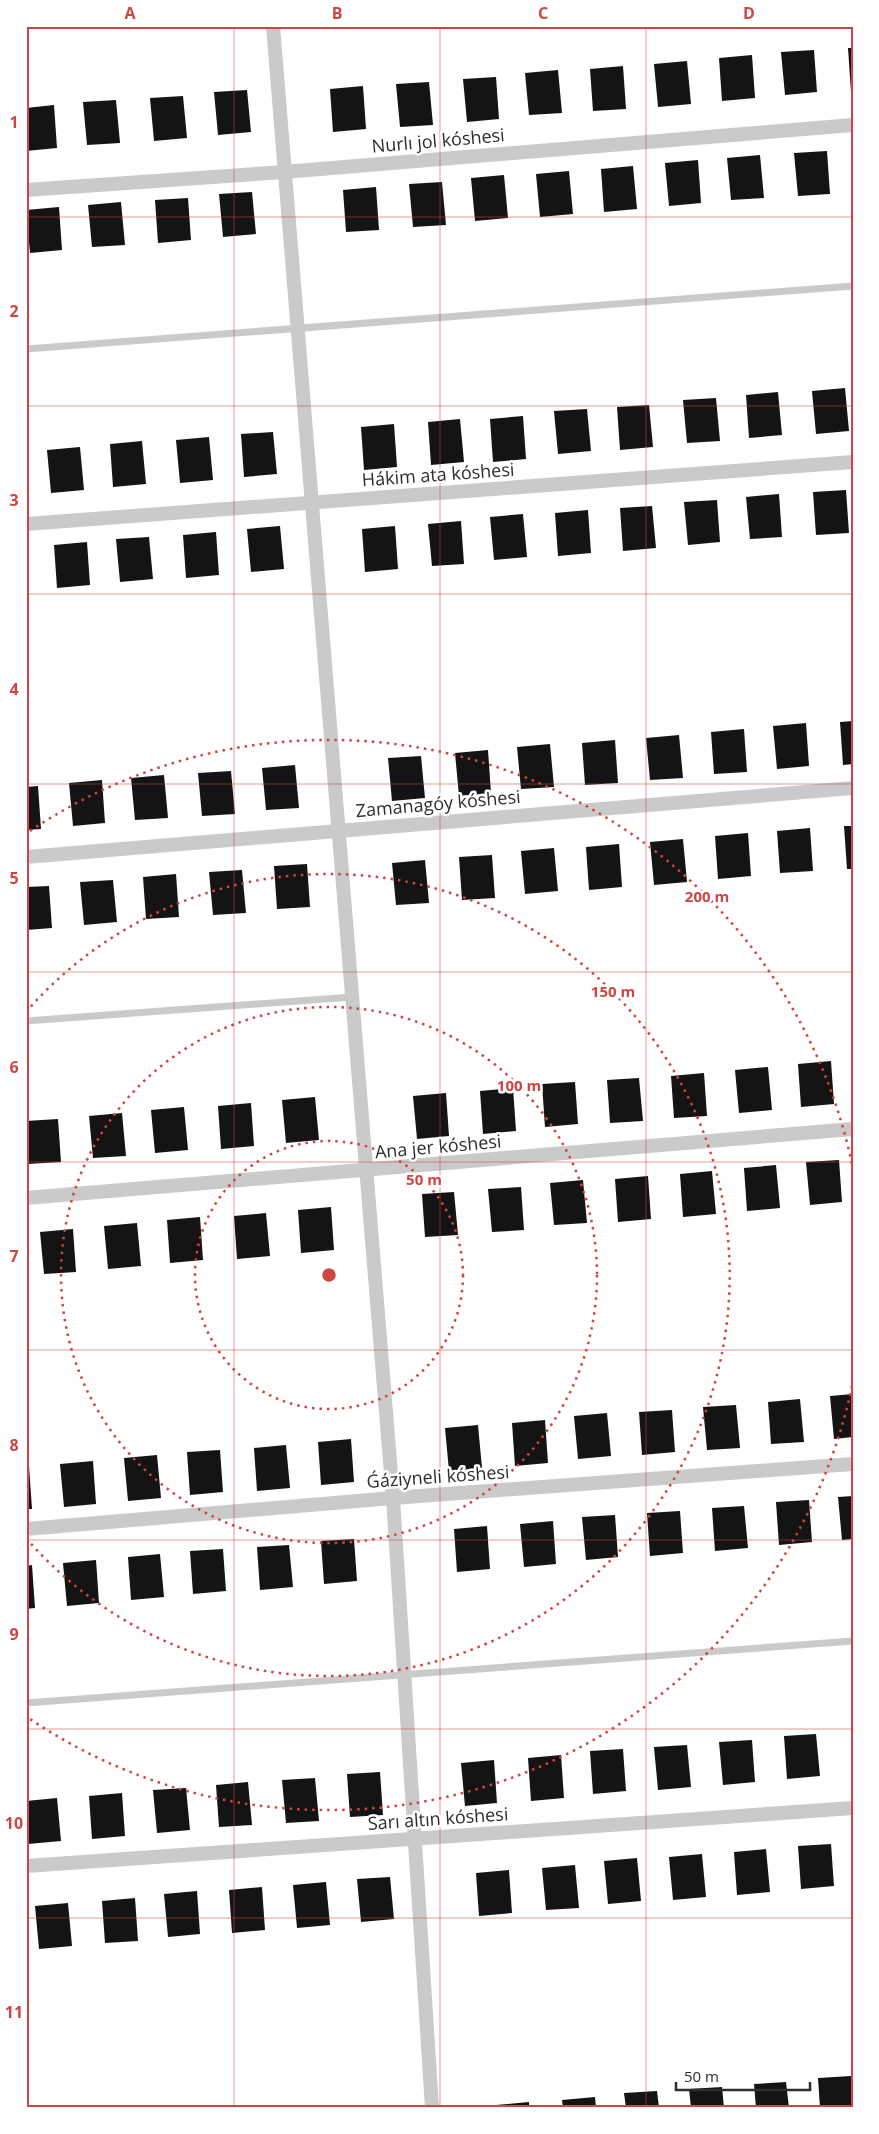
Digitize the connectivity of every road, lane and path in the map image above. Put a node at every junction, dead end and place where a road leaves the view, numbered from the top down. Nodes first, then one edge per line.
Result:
1 (273, 26) edge
2 (853, 125) edge
3 (284, 172) junction
4 (26, 190) edge
5 (853, 286) edge
6 (297, 328) junction
7 (26, 348) edge
8 (853, 462) edge
9 (312, 502) junction
10 (26, 524) edge
11 (853, 788) edge
12 (338, 830) junction
13 (26, 857) edge
14 (352, 996) junction
15 (26, 1021) edge
16 (853, 1129) edge
17 (366, 1171) junction
18 (26, 1198) edge
19 (853, 1464) edge
20 (393, 1498) junction
21 (26, 1529) edge
22 (853, 1641) edge
23 (404, 1675) junction
24 (26, 1703) edge
25 (853, 1808) edge
26 (415, 1839) junction
27 (26, 1866) edge
28 (432, 2108) edge

1 - 3 street
2 - 3 street, Nurlı jol kóshesi
3 - 4 street, Nurlı jol kóshesi
3 - 6 street
5 - 6 lane
6 - 7 lane
6 - 9 street
8 - 9 street, Hákim ata kóshesi
9 - 10 street, Hákim ata kóshesi
9 - 12 street
11 - 12 street, Zamanagóy kóshesi
12 - 13 street, Zamanagóy kóshesi
12 - 14 street
14 - 15 lane
14 - 17 street
16 - 17 street, Ana jer kóshesi
17 - 18 street, Ana jer kóshesi
17 - 20 street
19 - 20 street, Ǵáziyneli kóshesi
20 - 21 street, Ǵáziyneli kóshesi
20 - 23 street
22 - 23 lane
23 - 24 lane
23 - 26 street
25 - 26 street, Sarı altın kóshesi
26 - 27 street, Sarı altın kóshesi
26 - 28 street

